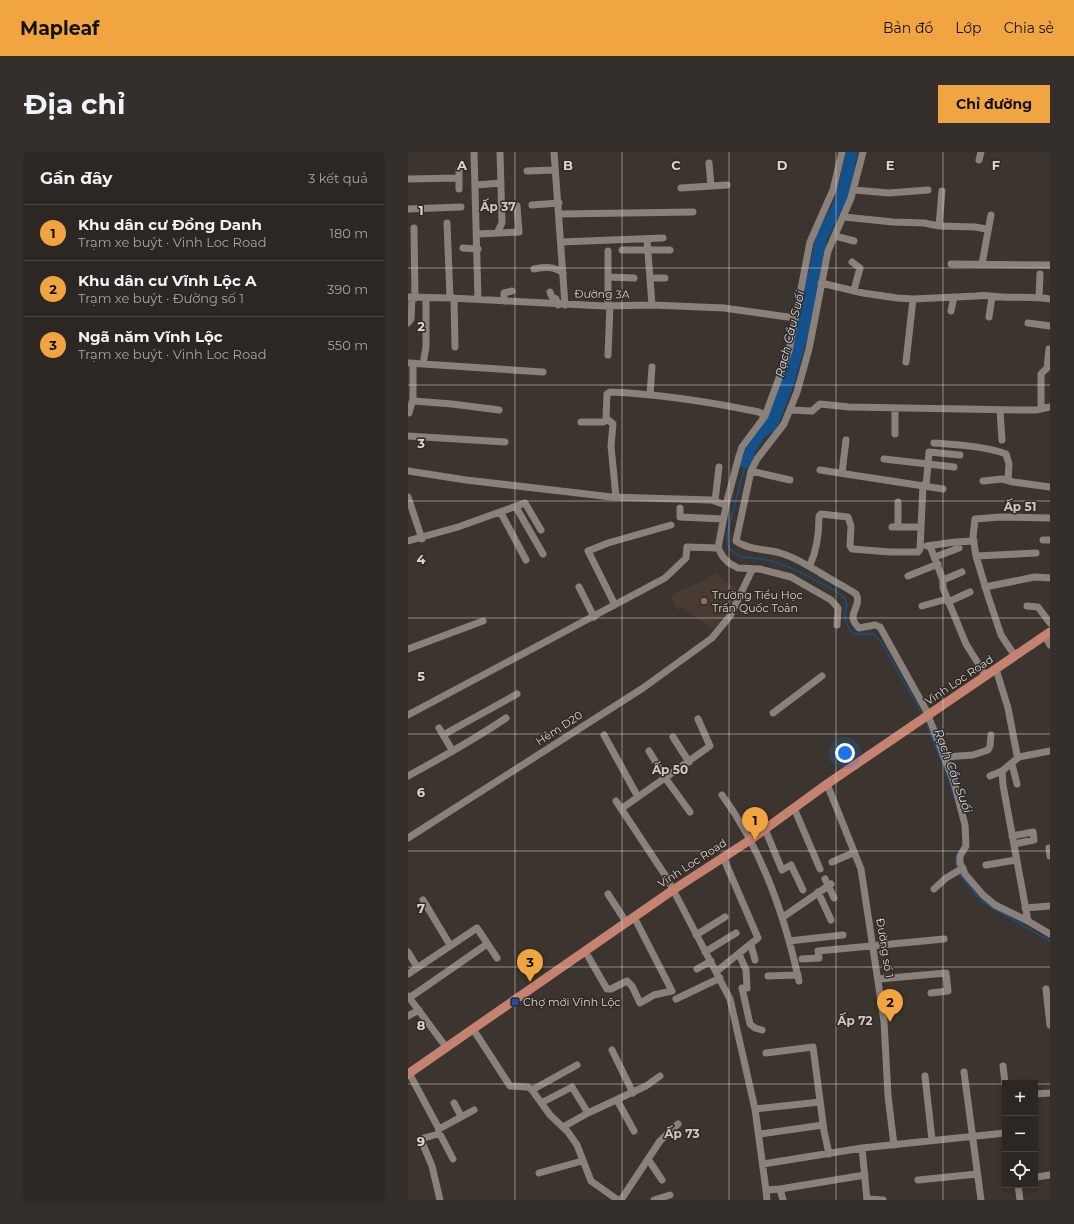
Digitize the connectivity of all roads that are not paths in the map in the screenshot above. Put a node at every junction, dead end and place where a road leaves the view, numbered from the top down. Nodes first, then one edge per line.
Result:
1 (474, 152) edge
2 (500, 152) edge
3 (554, 152) edge
4 (842, 152) edge
5 (863, 152) edge
6 (981, 152) edge
7 (979, 160) dead end
8 (709, 163) dead end
9 (459, 170) dead end
10 (555, 170) junction
11 (527, 171) dead end
12 (458, 178) junction
13 (408, 179) edge
14 (502, 183) junction
15 (476, 185) junction
16 (727, 185) dead end
17 (711, 186) junction
18 (681, 188) dead end
19 (459, 189) dead end
20 (854, 190) junction
21 (928, 190) dead end
22 (942, 191) dead end
23 (559, 203) junction
24 (532, 205) dead end
25 (502, 207) junction
26 (461, 208) dead end
27 (408, 209) edge
28 (693, 212) dead end
29 (559, 214) junction
30 (991, 215) dead end
31 (844, 216) junction
32 (447, 224) dead end
33 (939, 226) junction
34 (414, 228) dead end
35 (987, 229) junction
36 (497, 233) junction
37 (477, 234) junction
38 (836, 236) junction
39 (663, 238) dead end
40 (647, 240) junction
41 (854, 241) dead end
42 (561, 242) junction
43 (463, 248) dead end
44 (478, 249) junction
45 (622, 250) dead end
46 (670, 250) dead end
47 (608, 251) dead end
48 (648, 251) junction
49 (546, 260) dead end
50 (852, 262) dead end
51 (951, 264) dead end
52 (982, 264) junction
53 (1050, 265) edge
54 (546, 267) junction
55 (534, 269) dead end
56 (563, 273) junction
57 (1040, 274) dead end
58 (608, 277) junction
59 (634, 278) dead end
60 (650, 278) junction
61 (665, 278) dead end
62 (822, 283) junction
63 (854, 290) junction
64 (512, 291) dead end
65 (550, 292) dead end
66 (412, 297) edge
67 (954, 297) junction
68 (992, 297) junction
69 (1039, 297) junction
70 (426, 298) junction
71 (452, 298) junction
72 (1050, 298) edge
73 (478, 299) junction
74 (912, 299) junction
75 (504, 301) junction
76 (562, 305) junction
77 (652, 305) junction
78 (609, 306) junction
79 (951, 311) dead end
80 (989, 317) dead end
81 (795, 318) junction
82 (408, 323) edge
83 (1028, 323) dead end
84 (1050, 326) edge
85 (455, 347) dead end
86 (1049, 349) edge
87 (608, 355) dead end
88 (906, 362) dead end
89 (411, 363) edge
90 (423, 364) junction
91 (652, 367) dead end
92 (543, 372) dead end
93 (650, 394) junction
94 (413, 399) junction
95 (1050, 407) edge
96 (895, 408) junction
97 (1041, 409) junction
98 (499, 410) dead end
99 (790, 410) junction
100 (1000, 410) junction
101 (409, 413) dead end
102 (765, 416) junction
103 (607, 420) junction
104 (581, 422) dead end
105 (895, 434) dead end
106 (408, 436) edge
107 (846, 440) dead end
108 (1002, 440) dead end
109 (505, 442) dead end
110 (934, 443) dead end
111 (960, 455) dead end
112 (884, 459) dead end
113 (928, 464) junction
114 (719, 467) dead end
115 (954, 467) dead end
116 (820, 470) dead end
117 (408, 471) edge
118 (751, 471) junction
119 (842, 473) junction
120 (790, 480) dead end
121 (1008, 480) junction
122 (983, 481) dead end
123 (924, 485) junction
124 (1050, 487) edge
125 (943, 489) dead end
126 (408, 497) edge
127 (616, 497) junction
128 (714, 501) junction
129 (898, 502) dead end
130 (726, 505) junction
131 (516, 508) junction
132 (680, 508) dead end
133 (501, 513) junction
134 (1050, 518) edge
135 (723, 519) junction
136 (671, 525) dead end
137 (921, 527) junction
138 (541, 530) dead end
139 (422, 539) junction
140 (408, 541) edge
141 (974, 542) junction
142 (930, 546) junction
143 (920, 547) junction
144 (718, 548) junction
145 (959, 548) dead end
146 (1036, 553) dead end
147 (543, 554) dead end
148 (976, 556) junction
149 (935, 557) junction
150 (526, 560) dead end
151 (938, 564) junction
152 (810, 565) junction
153 (756, 568) junction
154 (962, 572) dead end
155 (908, 576) dead end
156 (1050, 578) edge
157 (943, 580) junction
158 (579, 587) dead end
159 (985, 587) junction
160 (970, 592) dead end
161 (948, 600) junction
162 (615, 605) junction
163 (922, 606) dead end
164 (1027, 606) dead end
165 (594, 616) junction
166 (483, 621) dead end
167 (1050, 623) edge
168 (837, 625) dead end
169 (1047, 634) edge
170 (1050, 644) edge
171 (408, 649) edge
172 (1015, 656) junction
173 (996, 669) junction
174 (822, 676) dead end
175 (986, 676) junction
176 (517, 694) dead end
177 (773, 713) dead end
178 (408, 715) edge
179 (928, 715) junction
180 (506, 718) dead end
181 (698, 719) dead end
182 (439, 728) dead end
183 (443, 735) junction
184 (991, 735) dead end
185 (604, 736) dead end
186 (673, 737) dead end
187 (452, 750) junction
188 (649, 750) dead end
189 (1050, 751) edge
190 (945, 757) junction
191 (1019, 757) junction
192 (689, 762) junction
193 (1012, 764) junction
194 (408, 767) edge
195 (1002, 771) junction
196 (410, 775) edge
197 (990, 776) dead end
198 (666, 779) junction
199 (827, 784) junction
200 (1017, 784) dead end
201 (722, 794) dead end
202 (638, 797) junction
203 (616, 801) dead end
204 (794, 808) junction
205 (621, 809) junction
206 (690, 812) dead end
207 (765, 829) junction
208 (1012, 836) junction
209 (408, 838) edge
210 (750, 840) junction
211 (1014, 844) junction
212 (853, 853) junction
213 (723, 857) junction
214 (1016, 860) junction
215 (832, 862) dead end
216 (986, 865) dead end
217 (820, 869) dead end
218 (959, 871) junction
219 (934, 889) dead end
220 (673, 890) junction
221 (803, 890) dead end
222 (818, 892) junction
223 (608, 894) dead end
224 (834, 898) dead end
225 (423, 900) dead end
226 (1050, 906) edge
227 (1025, 908) junction
228 (781, 914) junction
229 (725, 918) dead end
230 (630, 919) junction
231 (831, 920) dead end
232 (1028, 921) junction
233 (736, 932) dead end
234 (1050, 934) edge
235 (696, 935) junction
236 (843, 935) dead end
237 (944, 939) dead end
238 (789, 941) junction
239 (487, 944) junction
240 (450, 945) junction
241 (751, 945) junction
242 (874, 946) junction
243 (584, 951) junction
244 (408, 952) edge
245 (705, 952) junction
246 (739, 954) junction
247 (497, 958) dead end
248 (802, 958) dead end
249 (755, 960) dead end
250 (652, 961) dead end
251 (711, 961) junction
252 (417, 967) junction
253 (697, 969) dead end
254 (716, 970) junction
255 (408, 974) edge
256 (768, 976) dead end
257 (720, 978) junction
258 (879, 979) junction
259 (1046, 989) dead end
260 (931, 993) dead end
261 (409, 997) edge
262 (676, 999) dead end
263 (418, 1010) junction
264 (408, 1016) edge
265 (1050, 1025) edge
266 (473, 1029) junction
267 (762, 1030) dead end
268 (446, 1047) junction
269 (612, 1050) dead end
270 (766, 1053) dead end
271 (577, 1065) dead end
272 (1003, 1066) dead end
273 (964, 1072) dead end
274 (409, 1073) edge
275 (660, 1076) dead end
276 (925, 1076) dead end
277 (1005, 1080) edge
278 (532, 1090) junction
279 (633, 1093) junction
280 (1050, 1093) edge
281 (1038, 1094) edge
282 (617, 1100) junction
283 (820, 1102) junction
284 (454, 1103) dead end
285 (541, 1103) junction
286 (755, 1109) junction
287 (474, 1110) dead end
288 (588, 1114) junction
289 (461, 1116) junction
290 (678, 1124) dead end
291 (823, 1125) junction
292 (563, 1127) junction
293 (438, 1131) junction
294 (634, 1132) dead end
295 (1002, 1133) edge
296 (760, 1134) junction
297 (972, 1136) junction
298 (932, 1140) junction
299 (894, 1145) junction
300 (862, 1148) junction
301 (829, 1154) junction
302 (453, 1159) dead end
303 (648, 1159) junction
304 (582, 1161) junction
305 (763, 1164) junction
306 (539, 1173) dead end
307 (977, 1174) junction
308 (865, 1175) junction
309 (1050, 1175) edge
310 (1038, 1176) edge
311 (662, 1180) dead end
312 (918, 1180) dead end
313 (1018, 1188) edge
314 (780, 1189) junction
315 (766, 1190) junction
316 (670, 1195) dead end
317 (613, 1198) edge
318 (658, 1199) edge
319 (440, 1200) edge
320 (621, 1200) edge
321 (767, 1200) edge
322 (783, 1200) edge
323 (867, 1200) edge
324 (883, 1200) edge
325 (981, 1200) edge
326 (1020, 1200) edge

1 - 15 street
2 - 14 street
3 - 10 street
4 - 81 street
5 - 20 street
6 - 7 street
8 - 17 street
9 - 12 street
10 - 11 street
10 - 23 street
12 - 13 street
12 - 19 street
14 - 15 street
14 - 25 street
15 - 37 street
16 - 17 street
17 - 18 street
20 - 21 street
20 - 31 street
22 - 33 street
23 - 24 street
23 - 29 street
25 - 36 street
25 - 36 street
26 - 27 street
28 - 29 street
29 - 42 street
30 - 35 street
31 - 33 street
31 - 38 street
32 - 71 street
33 - 35 street
34 - 66 street
35 - 52 street
36 - 37 street
37 - 44 street
38 - 41 street
38 - 62 street
39 - 40 street
40 - 42 street
40 - 48 street
42 - 56 street
43 - 44 street
44 - 73 street
45 - 48 street
46 - 48 street
47 - 58 street
48 - 60 street
49 - 54 street
50 - 63 street
51 - 52 street
52 - 53 street
54 - 55 street
54 - 56 street
56 - 76 street
57 - 69 street
58 - 59 street
58 - 78 street
60 - 61 street
60 - 77 street
62 - 63 street
62 - 99 street
63 - 74 street
64 - 75 street
65 - 76 street
66 - 70 street, Đường 3A
66 - 82 street
67 - 68 street
67 - 74 street
67 - 79 street
68 - 69 street
68 - 80 street
69 - 72 street
70 - 71 street, Đường 3A
70 - 90 street
71 - 73 street, Đường 3A
71 - 85 street
73 - 75 street, Đường 3A
74 - 88 street
75 - 76 street, Đường 3A
76 - 78 street, Đường 3A
77 - 78 street, Đường 3A
77 - 81 street, Đường 3A
78 - 87 street
81 - 102 street
83 - 84 street
86 - 97 street
89 - 90 street
89 - 94 street
90 - 92 street
91 - 93 street
93 - 102 street
93 - 103 street
94 - 98 street
94 - 101 street
95 - 97 street
96 - 99 street
96 - 100 street
96 - 105 street
97 - 100 street
99 - 118 street
100 - 108 street
102 - 130 street
103 - 104 street
103 - 127 street
106 - 109 street
107 - 119 street
110 - 121 street
111 - 113 street
112 - 113 street
113 - 115 street
113 - 123 street
114 - 128 street
116 - 119 street
117 - 127 street
118 - 120 street
118 - 152 street
119 - 123 street
121 - 122 street
121 - 124 street
123 - 125 street
123 - 137 street
126 - 139 street
127 - 128 street
128 - 130 street
129 - 137 street
130 - 135 street
131 - 133 street
131 - 138 street
131 - 147 street
132 - 135 street
133 - 139 street
133 - 150 street
134 - 141 street
135 - 144 street
136 - 162 street
137 - 143 street
139 - 140 street
141 - 142 street
141 - 148 street
142 - 143 street
142 - 149 street
143 - 152 street
144 - 153 street
144 - 162 street
145 - 149 street
146 - 148 street
148 - 159 street
149 - 151 street
151 - 155 street
151 - 157 street
152 - 179 street
153 - 168 street
153 - 209 street, Hẻm D20
154 - 157 street
156 - 159 street
157 - 161 street
158 - 165 street
159 - 172 street
160 - 161 street
161 - 163 street
161 - 175 street
162 - 165 street
164 - 167 street
165 - 178 street
166 - 171 street
169 - 170 street
169 - 172 main road, Vinh Loc Road
172 - 173 main road, Vinh Loc Road
173 - 175 main road, Vinh Loc Road
173 - 191 street
174 - 177 street
175 - 179 main road, Vinh Loc Road
176 - 183 street
179 - 190 street
179 - 199 main road, Vinh Loc Road
180 - 187 street
181 - 192 street
182 - 183 street
183 - 187 street
184 - 190 street
185 - 202 street
186 - 192 street
187 - 196 street
188 - 198 street
189 - 191 street
190 - 218 street
191 - 193 street
192 - 198 street
193 - 195 street
193 - 200 street
194 - 196 street
195 - 197 street
195 - 208 street
198 - 202 street
198 - 206 street
199 - 204 main road, Vinh Loc Road
199 - 212 street, Đường số 1
201 - 210 street
202 - 205 street
203 - 205 street
204 - 207 main road, Vinh Loc Road
204 - 217 street
205 - 220 street
207 - 210 main road, Vinh Loc Road
207 - 221 street
208 - 211 street
208 - 211 street
210 - 213 main road, Vinh Loc Road
210 - 228 street
211 - 214 street
212 - 215 street
212 - 242 street, Đường số 1
213 - 220 main road, Vinh Loc Road
213 - 241 street
214 - 216 street
214 - 227 street
218 - 219 street
218 - 232 street
220 - 230 main road, Vinh Loc Road
220 - 235 street
222 - 224 street
222 - 228 street
222 - 231 street
223 - 230 street
225 - 240 street
226 - 227 street
227 - 232 street
228 - 238 street
229 - 235 street
230 - 243 main road, Vinh Loc Road
230 - 243 street
230 - 250 street
232 - 234 street
233 - 245 street
235 - 245 street
236 - 238 street
237 - 242 street
238 - 256 street
239 - 240 street
239 - 247 street
239 - 261 street
240 - 252 street
241 - 246 street
241 - 249 street
242 - 248 street
242 - 258 street, Đường số 1
243 - 266 main road, Vinh Loc Road
244 - 252 street
245 - 251 street
246 - 254 street
246 - 267 street
251 - 253 street
251 - 254 street
252 - 255 street
254 - 257 street
257 - 262 street
257 - 286 street
258 - 260 street
258 - 299 street, Đường số 1
259 - 265 street
261 - 263 street
263 - 264 street
263 - 268 street
266 - 268 main road, Vinh Loc Road
266 - 278 street
268 - 274 main road, Vinh Loc Road
269 - 279 street
270 - 283 street
271 - 278 street
272 - 277 street
273 - 297 street
274 - 293 street
275 - 279 street
276 - 298 street
278 - 285 street
279 - 282 street
280 - 281 street
282 - 288 street
282 - 294 street
283 - 286 street
283 - 291 street
284 - 289 street
285 - 288 street
285 - 292 street
286 - 296 street
287 - 289 street
288 - 292 street
289 - 293 street
290 - 303 street
291 - 296 street
291 - 301 street
292 - 304 street
293 - 302 street
293 - 319 street
295 - 297 street
296 - 305 street
297 - 298 street
297 - 307 street
298 - 299 street
299 - 300 street
300 - 301 street
300 - 308 street
301 - 305 street
303 - 311 street
303 - 320 street
304 - 306 street
304 - 317 street
305 - 315 street
307 - 312 street
307 - 325 street
308 - 314 street
308 - 323 street
309 - 310 street
313 - 326 street
314 - 315 street
314 - 322 street
315 - 321 street
316 - 318 street
323 - 324 street

